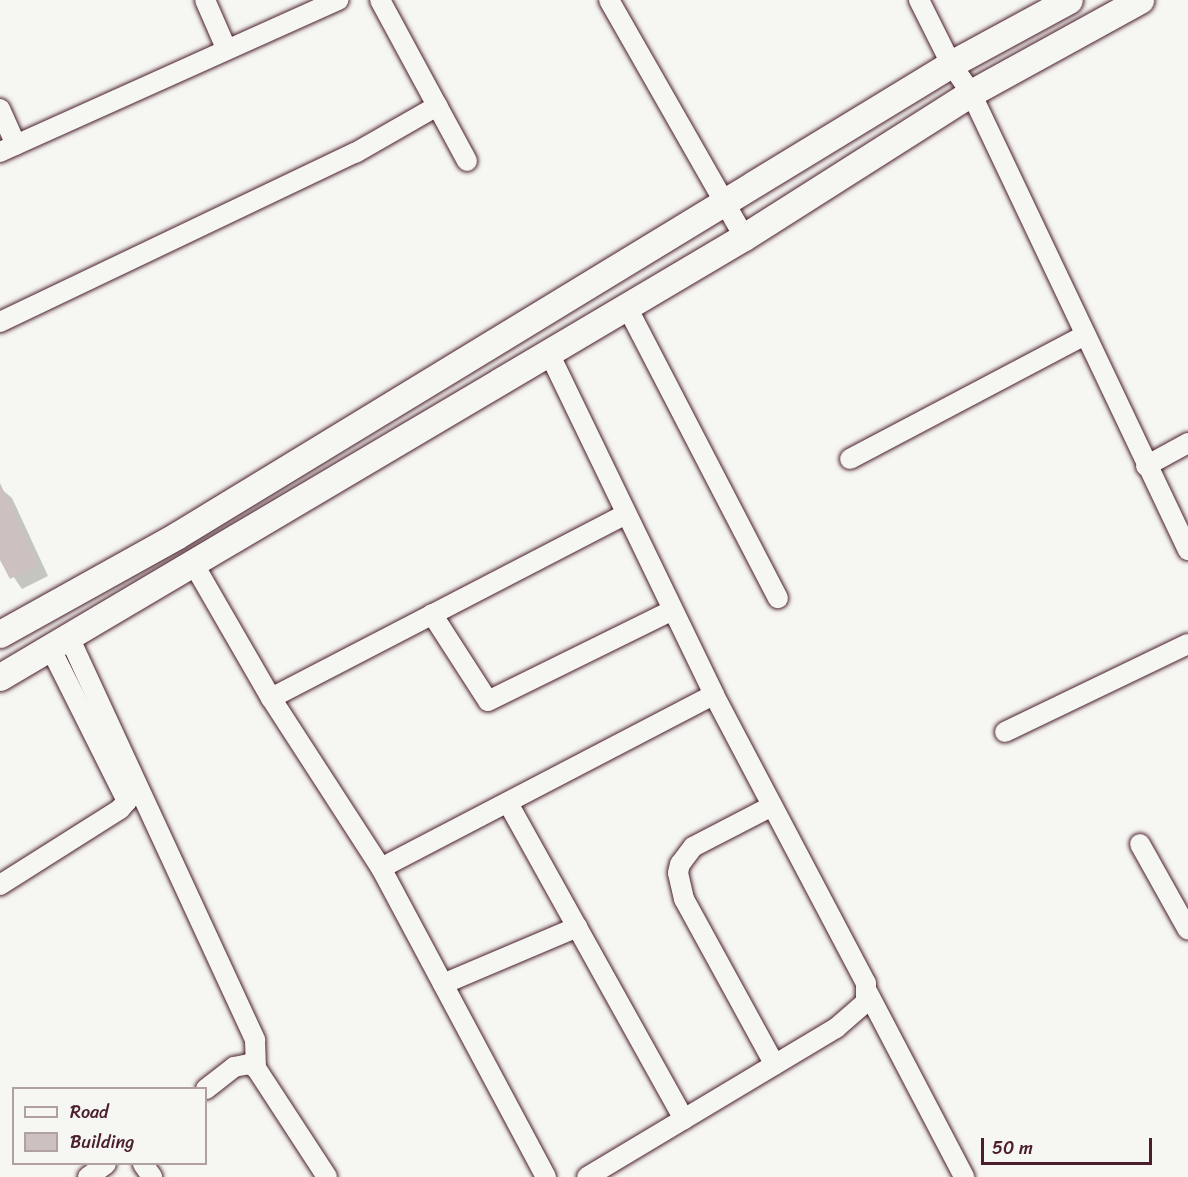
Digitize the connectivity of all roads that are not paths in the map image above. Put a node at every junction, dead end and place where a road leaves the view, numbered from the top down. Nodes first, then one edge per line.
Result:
1 (205, 0) edge
2 (338, 0) edge
3 (380, 0) edge
4 (609, 0) edge
5 (919, 0) edge
6 (1069, 0) edge
7 (1140, 0) edge
8 (226, 48) junction
9 (951, 64) junction
10 (971, 93) junction
11 (437, 106) junction
12 (0, 109) edge
13 (8, 148) edge
14 (467, 161) dead end
15 (723, 200) junction
16 (744, 237) junction
17 (627, 307) junction
18 (0, 322) edge
19 (1085, 335) junction
20 (549, 353) junction
21 (1188, 443) edge
22 (850, 459) dead end
23 (1146, 466) junction
24 (626, 514) junction
25 (1188, 550) edge
26 (194, 563) junction
27 (778, 598) dead end
28 (673, 610) junction
29 (432, 614) junction
30 (0, 634) edge
31 (60, 642) junction
32 (1188, 644) edge
33 (0, 677) edge
34 (714, 695) junction
35 (271, 698) junction
36 (1005, 732) dead end
37 (508, 802) junction
38 (772, 806) junction
39 (1140, 844) dead end
40 (381, 868) junction
41 (0, 885) edge
42 (577, 927) junction
43 (1188, 930) edge
44 (442, 984) junction
45 (868, 993) junction
46 (775, 1065) junction
47 (255, 1068) junction
48 (207, 1088) edge
49 (684, 1119) junction
50 (105, 1165) edge
51 (88, 1177) edge
52 (327, 1177) edge
53 (546, 1177) edge
54 (587, 1177) edge
55 (964, 1177) edge

1 - 8 street
2 - 8 street
3 - 11 street
4 - 15 street
5 - 9 street
6 - 9 main road
7 - 10 main road
8 - 13 street
9 - 10 street
9 - 15 main road
10 - 16 main road
10 - 19 street
11 - 14 street
11 - 18 street
12 - 13 street
15 - 16 street
15 - 30 main road
16 - 17 main road
17 - 20 main road
17 - 27 street
19 - 22 street
19 - 23 street
20 - 24 street
20 - 26 main road
21 - 23 street
23 - 25 street
24 - 28 street
24 - 29 street
26 - 31 main road
26 - 35 street
28 - 29 street
28 - 34 street
29 - 35 street
31 - 33 main road
31 - 41 street
31 - 47 street
32 - 36 street
34 - 37 street
34 - 38 street
35 - 40 street
37 - 40 street
37 - 42 street
38 - 45 street
38 - 46 street
39 - 43 street
40 - 44 street
42 - 44 street
42 - 49 street
44 - 53 street
45 - 46 street
45 - 55 street
46 - 49 street
47 - 48 street
47 - 52 street
49 - 54 street
50 - 51 street

